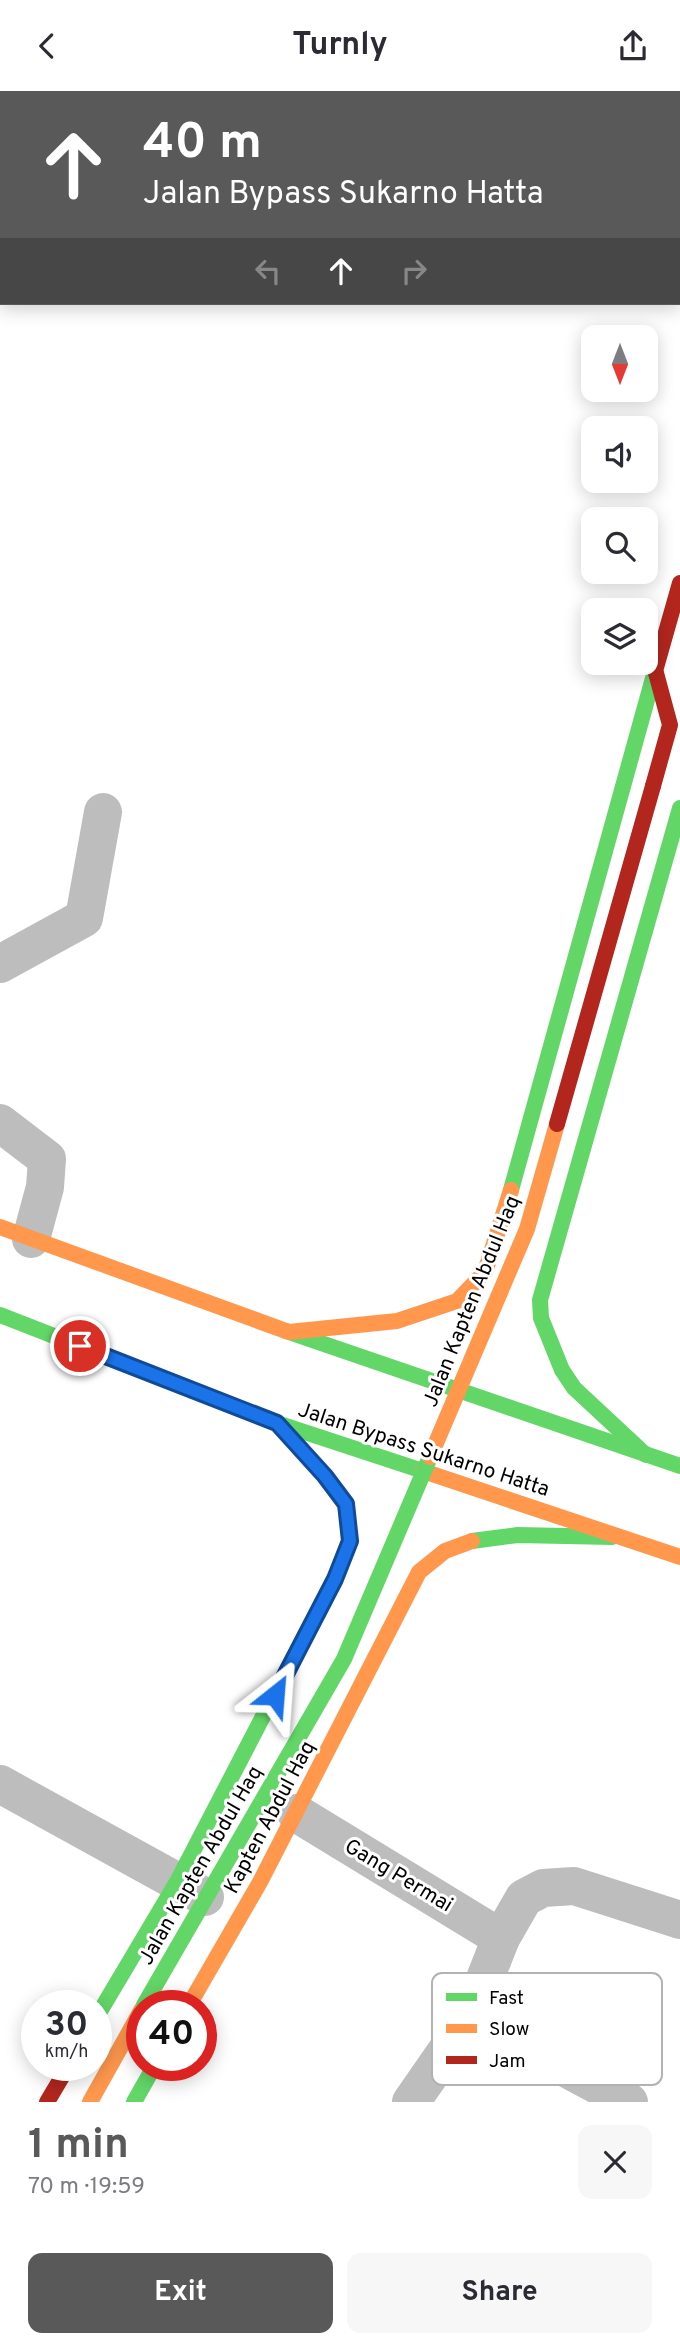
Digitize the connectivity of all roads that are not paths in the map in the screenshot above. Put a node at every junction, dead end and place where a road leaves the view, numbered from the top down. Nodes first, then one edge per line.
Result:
1 (680, 583) edge
2 (658, 660) edge
3 (654, 675) edge
4 (657, 675) edge
5 (675, 721) edge
6 (680, 808) edge
7 (103, 812) dead end
8 (0, 964) edge
9 (0, 1123) edge
10 (501, 1224) junction
11 (16, 1233) edge
12 (559, 1238) junction
13 (2, 1320) edge
14 (289, 1332) junction
15 (277, 1423) junction
16 (646, 1455) junction
17 (680, 1466) edge
18 (621, 1537) junction
19 (680, 1557) edge
20 (335, 1579) junction
21 (400, 1608) junction
22 (0, 1784) edge
23 (296, 1813) junction
24 (178, 1880) junction
25 (240, 1918) junction
26 (680, 1920) edge
27 (501, 1938) junction
28 (487, 1973) edge
29 (153, 1990) edge
30 (198, 1990) edge
31 (112, 1991) edge
32 (126, 2037) edge
33 (432, 2072) edge
34 (59, 2081) edge
35 (146, 2081) edge
36 (597, 2085) edge
37 (47, 2102) edge
38 (90, 2102) edge
39 (134, 2102) edge
40 (411, 2102) edge
41 (629, 2102) edge

1 - 2 main road, Jalan Kapten Abdul Haq
3 - 10 main road, Jalan Kapten Abdul Haq
4 - 5 main road, Jalan Kapten Abdul Haq
5 - 29 main road, Jalan Kapten Abdul Haq, bridge
6 - 12 main road
7 - 8 street
9 - 11 street
10 - 12 main road
10 - 14 main road, Jalan Kapten Abdul Haq
11 - 14 main road
12 - 16 main road
13 - 15 main road, Jalan Bypass Sukarno Hatta
14 - 16 main road
15 - 18 main road, Jalan Bypass Sukarno Hatta
15 - 20 main road
16 - 17 main road
18 - 19 main road, Jalan Bypass Sukarno Hatta
18 - 21 main road, Kapten Abdul Haq
20 - 21 main road
20 - 24 main road
21 - 23 main road, Kapten Abdul Haq
22 - 24 street
23 - 25 main road, Kapten Abdul Haq
23 - 27 street, Gang Permai
24 - 25 street
24 - 31 main road
25 - 30 main road, Kapten Abdul Haq
26 - 27 street
27 - 28 street
32 - 38 main road, Jalan Kapten Abdul Haq
33 - 40 street
34 - 37 main road
35 - 39 main road
36 - 41 street

